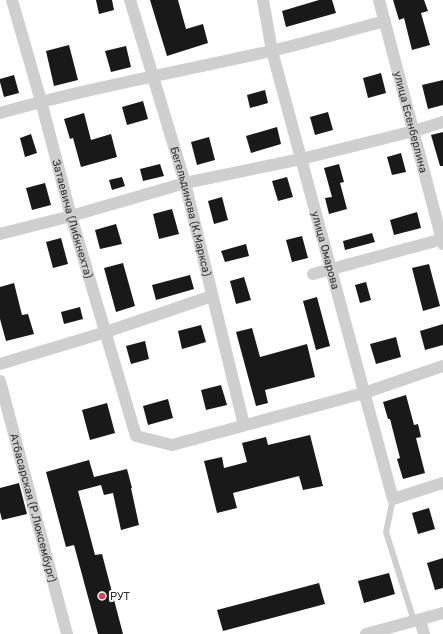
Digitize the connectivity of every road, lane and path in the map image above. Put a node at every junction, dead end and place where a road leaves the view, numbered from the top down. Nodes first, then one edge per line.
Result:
1 (12, 0) edge
2 (130, 0) edge
3 (263, 0) edge
4 (380, 0) edge
5 (385, 21) junction
6 (272, 50) junction
7 (153, 76) junction
8 (42, 101) junction
9 (0, 113) edge
10 (443, 122) edge
11 (414, 131) junction
12 (301, 159) junction
13 (185, 183) junction
14 (71, 216) junction
15 (0, 234) edge
16 (443, 241) edge
17 (331, 269) junction
18 (314, 274) dead end
19 (212, 296) junction
20 (106, 332) junction
21 (0, 364) edge
22 (443, 366) edge
23 (0, 381) edge
24 (364, 393) junction
25 (244, 425) junction
26 (443, 483) edge
27 (393, 499) junction
28 (443, 613) edge
29 (417, 620) junction
30 (67, 634) edge
31 (366, 634) edge
32 (424, 634) edge

1 - 8 street, Затаевича (Либкнехта)
2 - 7 street, Бегельдинова (К.Маркса)
3 - 6 street, улица Омарова
4 - 5 street, улица Есенберлина
5 - 6 street
5 - 11 street, улица Есенберлина
6 - 7 street
6 - 12 street, улица Омарова
7 - 8 street
7 - 13 street, Бегельдинова (К.Маркса)
8 - 9 street
8 - 14 street, Затаевича (Либкнехта)
10 - 11 street
11 - 12 street
11 - 16 street, улица Есенберлина
12 - 13 street
12 - 17 street, улица Омарова
13 - 14 street
13 - 19 street, Бегельдинова (К.Маркса)
14 - 15 street
14 - 20 street, Затаевича (Либкнехта)
16 - 17 street
17 - 18 street
17 - 24 street, улица Омарова
19 - 20 street
19 - 25 street, Бегельдинова (К.Маркса)
20 - 21 street
20 - 25 street, Затаевича (Либкнехта)
22 - 24 street
23 - 30 street, Атбасарская (Р.Люксембург)
24 - 25 street
24 - 27 street, улица Омарова
26 - 27 street
27 - 29 lane
28 - 29 street
29 - 31 street
29 - 32 street

